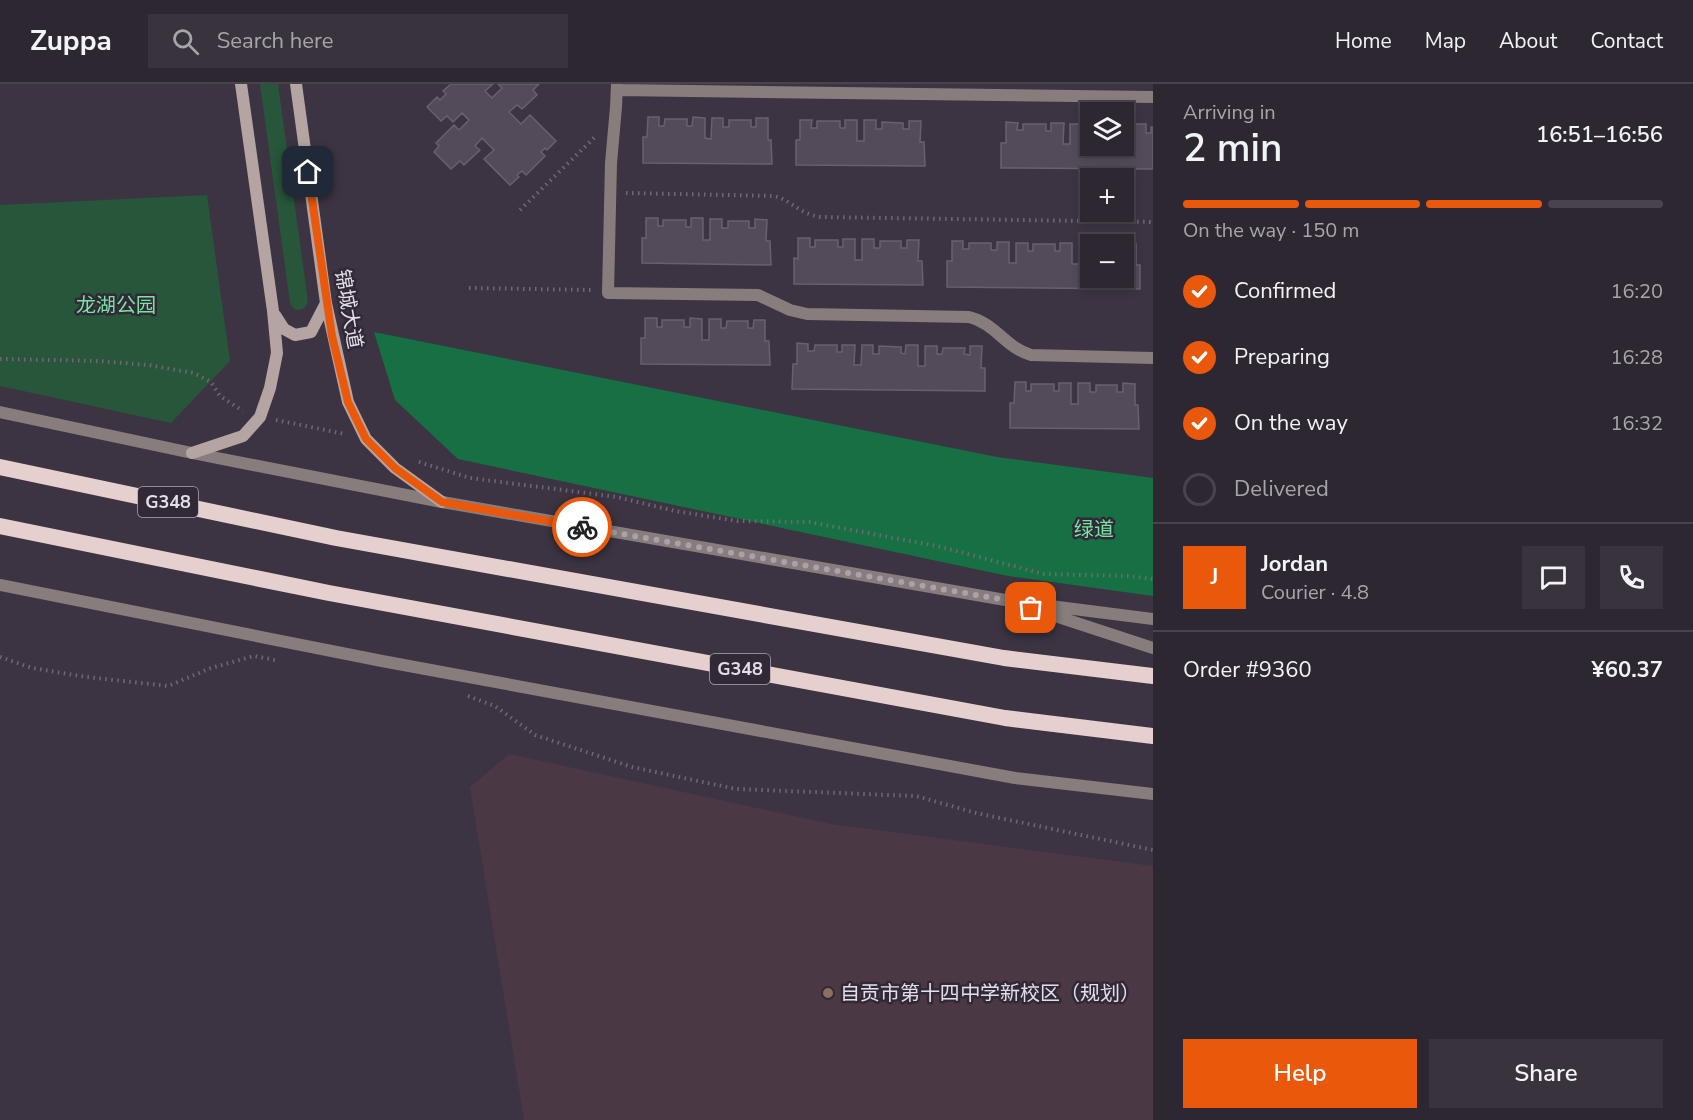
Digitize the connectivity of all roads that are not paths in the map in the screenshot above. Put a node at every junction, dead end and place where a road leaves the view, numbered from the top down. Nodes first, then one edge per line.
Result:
1 (241, 84) edge
2 (296, 84) edge
3 (617, 87) edge
4 (1153, 97) edge
5 (326, 303) junction
6 (273, 311) junction
7 (1153, 358) edge
8 (0, 412) edge
9 (192, 453) junction
10 (0, 467) edge
11 (442, 502) junction
12 (0, 526) edge
13 (0, 585) edge
14 (1011, 601) junction
15 (1153, 619) edge
16 (1153, 648) edge
17 (1153, 676) edge
18 (1153, 736) edge
19 (1153, 795) edge

1 - 6 main road
2 - 5 main road, 锦城大道
3 - 4 street
3 - 7 street
5 - 6 main road
5 - 11 main road, 锦城大道
6 - 9 main road
8 - 9 street
9 - 11 street
10 - 17 highway, G348
11 - 14 street
12 - 18 highway, G348
13 - 19 street
14 - 15 street
14 - 16 street

